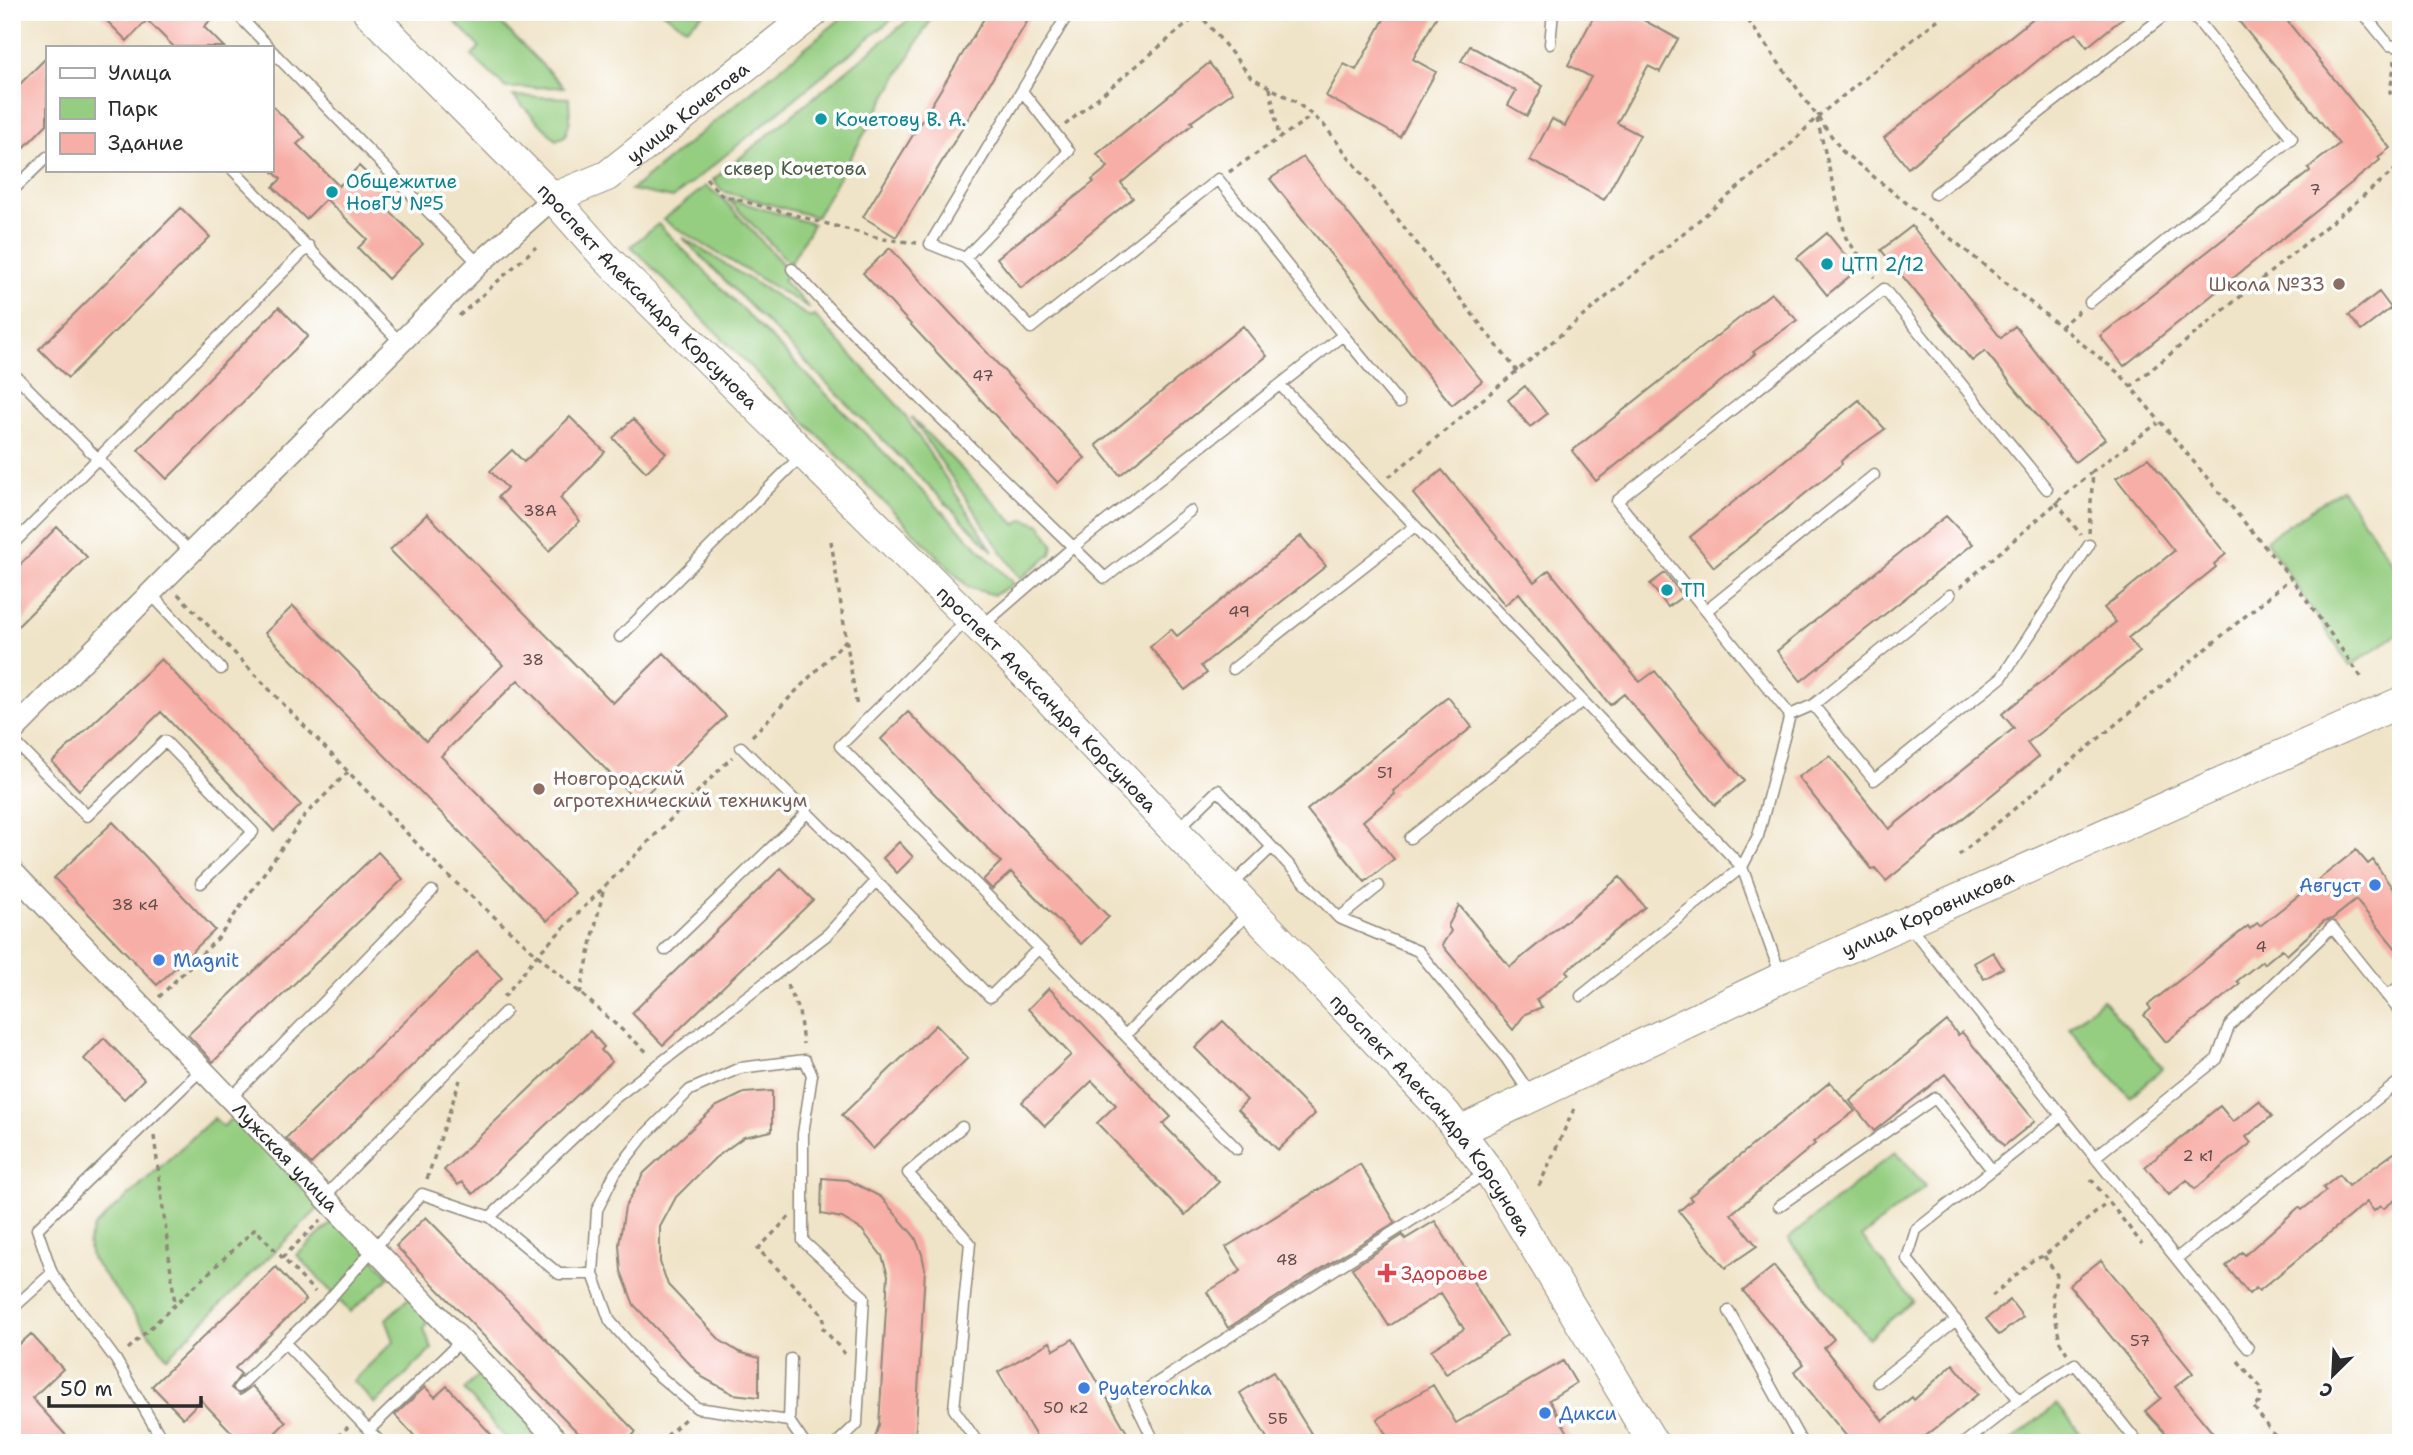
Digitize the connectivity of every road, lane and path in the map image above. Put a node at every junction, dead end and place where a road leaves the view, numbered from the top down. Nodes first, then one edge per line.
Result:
1 (235, 12) edge
2 (368, 12) edge
3 (814, 12) edge
4 (1069, 12) edge
5 (1553, 12) edge
6 (1742, 12) edge
7 (1947, 12) edge
8 (2169, 12) edge
9 (2183, 12) edge
10 (2209, 12) edge
11 (2362, 12) edge
12 (1199, 13) edge
13 (2198, 21) junction
14 (1550, 44) dead end
15 (268, 46) edge
16 (2399, 48) edge
17 (273, 51) edge
18 (1270, 88) junction
19 (1022, 91) junction
20 (2401, 104) edge
21 (1313, 116) junction
22 (1817, 117) junction
23 (1055, 133) junction
24 (1279, 139) junction
25 (46, 158) edge
26 (2401, 165) edge
27 (235, 172) edge
28 (706, 178) dead end
29 (1218, 179) junction
30 (12, 191) edge
31 (1935, 194) dead end
32 (552, 198) junction
33 (930, 244) junction
34 (309, 246) junction
35 (965, 258) junction
36 (479, 264) junction
37 (792, 269) dead end
38 (1884, 289) junction
39 (2090, 302) joint
40 (2060, 327) junction
41 (1343, 335) junction
42 (401, 343) junction
43 (1517, 371) junction
44 (12, 372) edge
45 (1280, 385) junction
46 (2130, 387) junction
47 (1399, 403) dead end
48 (2159, 423) junction
49 (804, 452) junction
50 (98, 458) junction
51 (2093, 471) junction
52 (1874, 475) dead end
53 (1376, 486) junction
54 (2047, 489) joint
55 (2058, 504) junction
56 (1190, 511) dead end
57 (1415, 526) junction
58 (831, 541) dead end
59 (12, 545) edge
60 (2089, 545) junction
61 (1072, 548) junction
62 (191, 553) junction
63 (2291, 578) junction
64 (157, 587) junction
65 (1950, 596) joint
66 (1706, 611) junction
67 (974, 623) junction
68 (620, 637) dead end
69 (846, 640) junction
70 (221, 669) dead end
71 (1233, 669) dead end
72 (2362, 678) dead end
73 (1583, 701) junction
74 (2401, 702) edge
75 (1813, 705) junction
76 (1790, 715) junction
77 (860, 727) junction
78 (12, 732) edge
79 (12, 739) edge
80 (741, 747) junction
81 (348, 772) junction
82 (807, 813) junction
83 (1177, 830) junction
84 (1410, 838) dead end
85 (1272, 847) junction
86 (1959, 855) dead end
87 (1742, 867) junction
88 (12, 871) edge
89 (876, 881) junction
90 (201, 883) dead end
91 (1231, 886) junction
92 (1379, 886) dead end
93 (604, 887) junction
94 (432, 891) dead end
95 (1252, 909) junction
96 (1339, 918) junction
97 (1907, 922) junction
98 (1040, 948) junction
99 (665, 950) dead end
100 (537, 955) junction
101 (780, 972) junction
102 (1782, 978) junction
103 (2401, 985) edge
104 (580, 994) junction
105 (1581, 996) dead end
106 (2387, 996) junction
107 (145, 1011) junction
108 (505, 1012) joint
109 (2401, 1013) edge
110 (1125, 1035) junction
111 (471, 1046) junction
112 (806, 1060) junction
113 (661, 1063) junction
114 (201, 1070) junction
115 (2401, 1080) edge
116 (1531, 1096) junction
117 (230, 1099) junction
118 (1574, 1109) dead end
119 (2062, 1115) junction
120 (151, 1118) junction
121 (962, 1128) dead end
122 (1460, 1131) junction
123 (1237, 1149) dead end
124 (2095, 1157) junction
125 (1992, 1170) junction
126 (1489, 1171) junction
127 (1539, 1186) dead end
128 (2123, 1190) junction
129 (422, 1194) junction
130 (803, 1202) junction
131 (2108, 1202) junction
132 (329, 1203) junction
133 (1779, 1206) dead end
134 (490, 1217) junction
135 (375, 1248) junction
136 (2150, 1253) dead end
137 (2044, 1256) junction
138 (282, 1258) junction
139 (2177, 1258) junction
140 (52, 1273) junction
141 (593, 1274) junction
142 (1992, 1296) dead end
143 (326, 1303) junction
144 (175, 1304) junction
145 (12, 1309) edge
146 (1729, 1311) dead end
147 (1955, 1320) junction
148 (461, 1341) junction
149 (285, 1343) junction
150 (2248, 1348) dead end
151 (2236, 1358) dead end
152 (791, 1359) dead end
153 (116, 1360) junction
154 (2075, 1364) junction
155 (860, 1372) junction
156 (1878, 1382) dead end
157 (239, 1387) dead end
158 (2019, 1400) junction
159 (696, 1408) junction
160 (358, 1419) junction
161 (789, 1421) junction
162 (2401, 1428) edge
163 (369, 1430) junction
164 (1646, 1438) edge
165 (163, 1443) edge
166 (330, 1443) edge
167 (381, 1443) edge
168 (560, 1443) edge
169 (659, 1443) edge
170 (804, 1443) edge
171 (837, 1443) edge
172 (978, 1443) edge
173 (1155, 1443) edge
174 (1802, 1443) edge
175 (1964, 1443) edge
176 (2138, 1443) edge
177 (2280, 1443) edge
178 (2382, 1443) edge

1 - 15 lane
2 - 32 street, проспект Александра Корсунова
3 - 32 street, улица Кочетова
4 - 19 lane
5 - 14 lane
6 - 22 path
7 - 22 path
8 - 31 lane
9 - 13 lane
10 - 13 lane
11 - 16 lane
12 - 18 path
12 - 23 path
13 - 39 lane
16 - 20 path
17 - 36 lane
18 - 21 path
18 - 24 path
19 - 23 lane
19 - 33 lane
21 - 24 path
21 - 43 path
22 - 38 path
22 - 40 path
22 - 43 path
23 - 35 lane
24 - 29 path
25 - 30 lane
26 - 46 path
27 - 34 lane
28 - 33 path
29 - 35 lane
29 - 41 lane
32 - 36 street
32 - 49 street, проспект Александра Корсунова
33 - 35 lane
34 - 42 lane
34 - 50 lane
36 - 42 street
37 - 61 lane
38 - 54 lane
38 - 66 lane
39 - 40 path
40 - 46 path
41 - 45 lane
41 - 47 lane
42 - 62 street
43 - 53 path
44 - 50 lane
45 - 53 lane
45 - 61 lane
46 - 48 path
48 - 51 path
48 - 63 path
49 - 67 street, проспект Александра Корсунова
49 - 68 lane
50 - 59 lane
50 - 62 lane
51 - 55 path
51 - 60 path
52 - 66 lane
53 - 57 lane
54 - 55 path
55 - 60 path
55 - 65 path
56 - 61 lane
57 - 71 lane
57 - 73 lane
58 - 69 path
60 - 75 lane
61 - 67 lane
62 - 64 street
63 - 72 path
63 - 86 path
64 - 70 lane
64 - 78 street
64 - 81 path
65 - 75 lane
66 - 76 lane
67 - 77 lane
67 - 83 street, проспект Александра Корсунова
69 - 77 path
69 - 80 path
73 - 84 lane
73 - 87 lane
74 - 97 street, улица Коровникова
75 - 76 lane
76 - 87 lane
77 - 98 lane
79 - 90 lane
80 - 82 lane
80 - 93 path
81 - 100 path
81 - 107 path
82 - 89 lane
82 - 99 lane
83 - 85 lane
83 - 91 street, проспект Александра Корсунова
85 - 91 lane
85 - 96 lane
87 - 102 lane
87 - 105 lane
88 - 107 street, Лужская улица
89 - 98 lane
89 - 101 lane
91 - 95 street, проспект Александра Корсунова
92 - 96 lane
93 - 100 path
93 - 104 path
94 - 117 lane
95 - 110 lane
95 - 122 street, проспект Александра Корсунова
96 - 116 lane
97 - 102 street, улица Коровникова
97 - 119 lane
98 - 110 lane
100 - 104 path
100 - 108 path
101 - 112 path
101 - 113 lane
102 - 116 street, улица Коровникова
103 - 106 lane
104 - 113 path
106 - 109 lane
106 - 124 lane
107 - 114 street, Лужская улица
108 - 111 lane
110 - 123 lane
111 - 129 path
111 - 132 lane
112 - 130 lane
112 - 141 lane
113 - 134 lane
114 - 117 street, Лужская улица
114 - 120 lane
115 - 139 lane
116 - 122 street, улица Коровникова
117 - 132 street, Лужская улица
118 - 127 path
119 - 124 lane
119 - 125 lane
120 - 140 lane
120 - 144 path
121 - 172 lane
122 - 126 street, проспект Александра Корсунова
124 - 128 lane
124 - 131 path
125 - 133 lane
125 - 147 lane
126 - 164 street, проспект Александра Корсунова
126 - 173 lane
128 - 131 path
128 - 139 lane
129 - 134 lane
129 - 135 lane
130 - 155 lane
130 - 155 path
131 - 136 path
131 - 137 path
132 - 135 street, Лужская улица
132 - 138 path
134 - 141 lane
135 - 143 lane
135 - 148 street, Лужская улица
137 - 142 path
137 - 154 path
138 - 143 path
138 - 144 path
139 - 150 lane
140 - 145 lane
140 - 153 lane
141 - 159 lane
143 - 149 lane
144 - 153 path
146 - 174 lane
147 - 156 lane
147 - 158 lane
148 - 163 lane
148 - 168 street, Лужская улица
149 - 157 lane
149 - 160 lane
151 - 177 path
152 - 161 lane
153 - 165 lane
154 - 158 lane
154 - 176 lane
155 - 171 lane
158 - 175 lane
159 - 161 lane
159 - 169 path
160 - 163 lane
160 - 166 path
161 - 170 lane
162 - 178 path
163 - 167 lane

